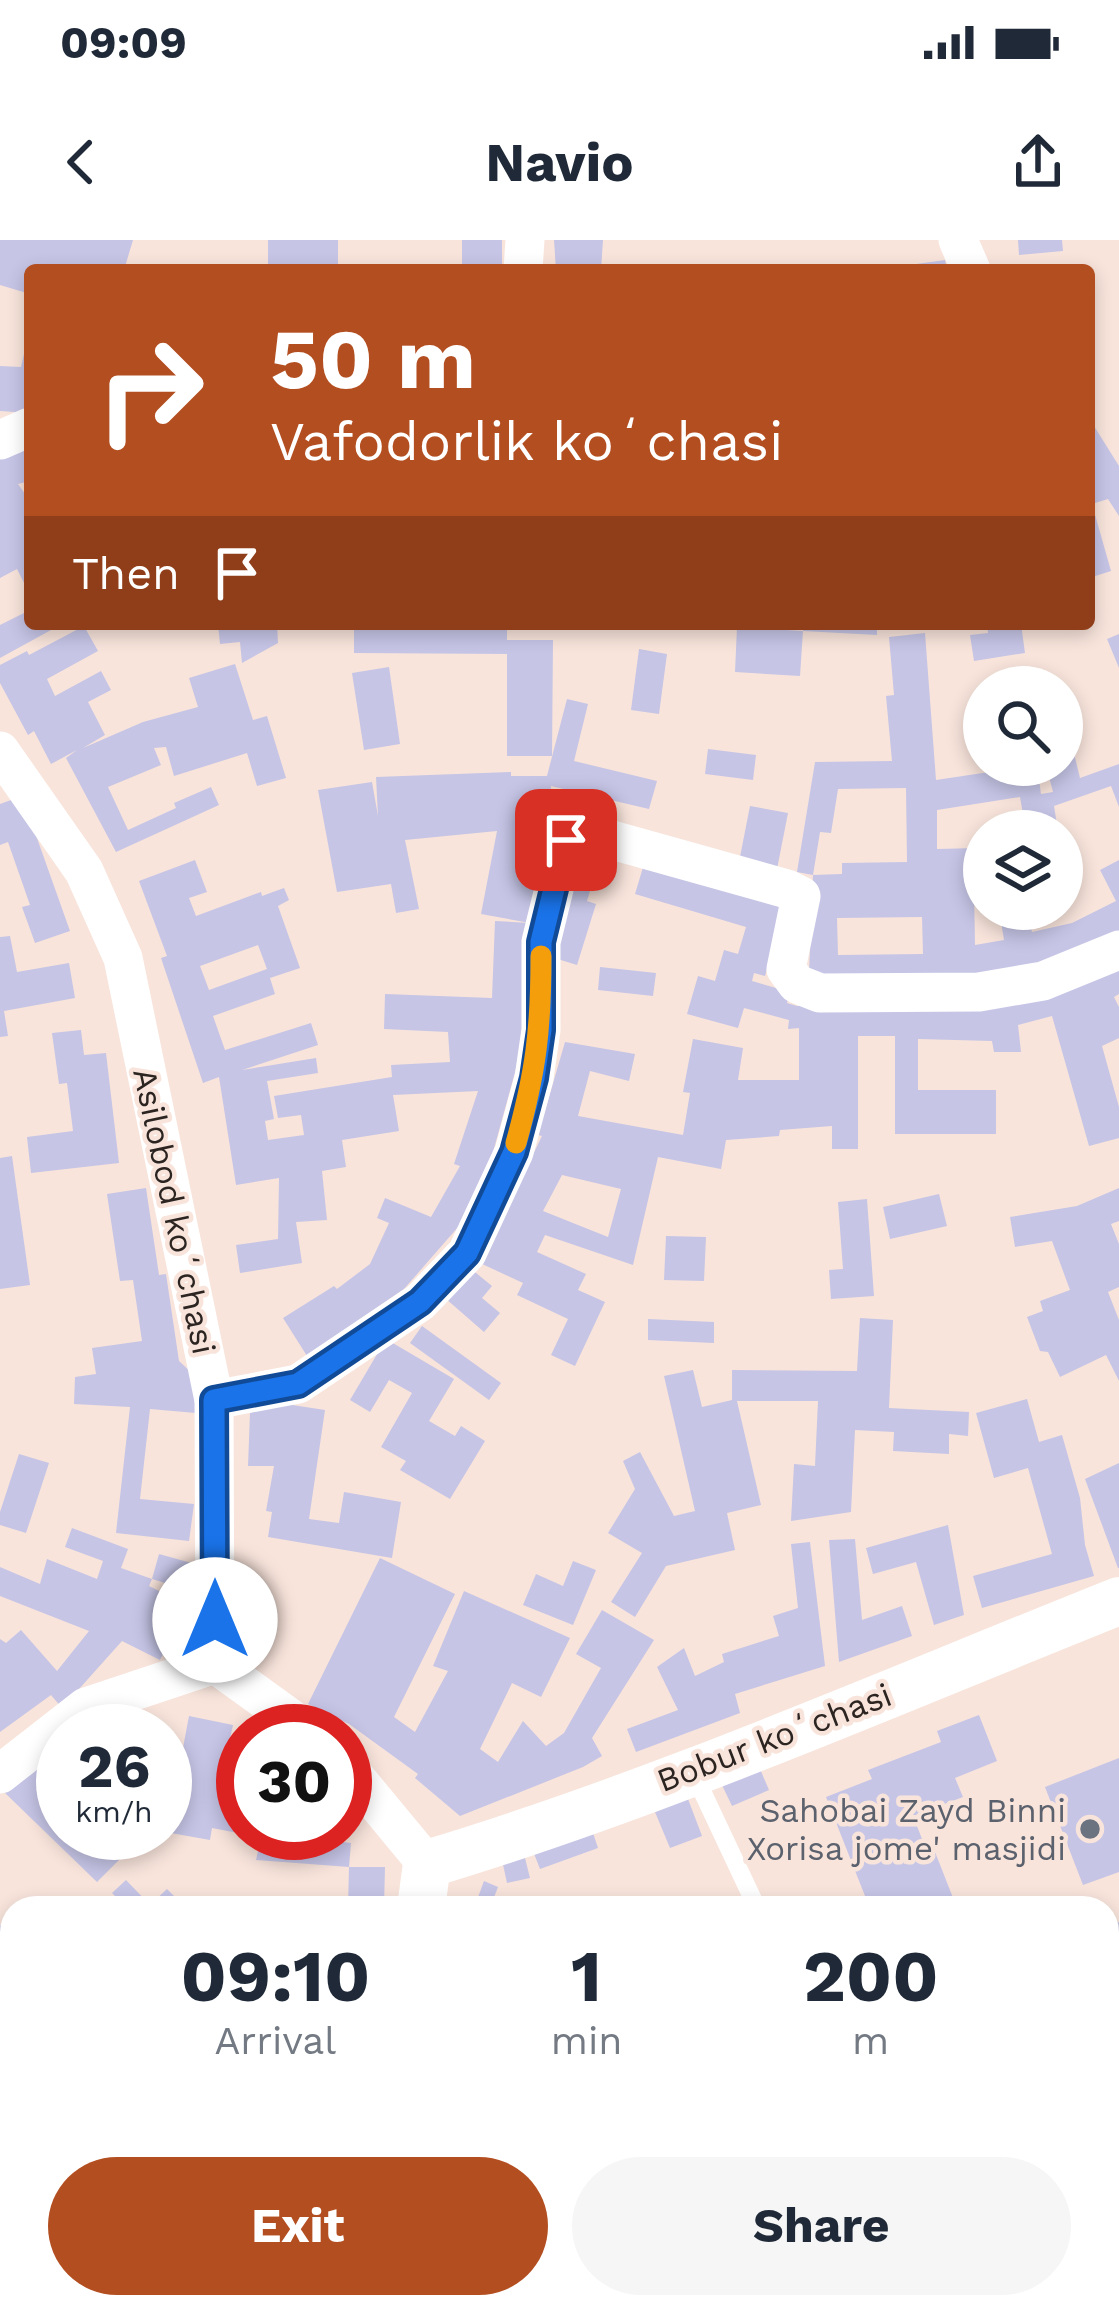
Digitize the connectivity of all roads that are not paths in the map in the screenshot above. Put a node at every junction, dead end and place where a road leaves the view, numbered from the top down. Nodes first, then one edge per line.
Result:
1 (0, 751) edge
2 (1119, 950) edge
3 (214, 1400) junction
4 (1119, 1601) edge
5 (215, 1664) junction
6 (271, 1704) edge
7 (692, 1769) junction
8 (0, 1774) edge
9 (372, 1807) edge
10 (424, 1886) edge
11 (751, 1896) edge

1 - 3 street, Asilobod koʻchasi
2 - 3 street
3 - 5 street, Asilobod koʻchasi
4 - 7 street, Bobur koʻchasi
5 - 6 street
5 - 8 street
7 - 10 street, Bobur koʻchasi
7 - 11 lane
9 - 10 street

